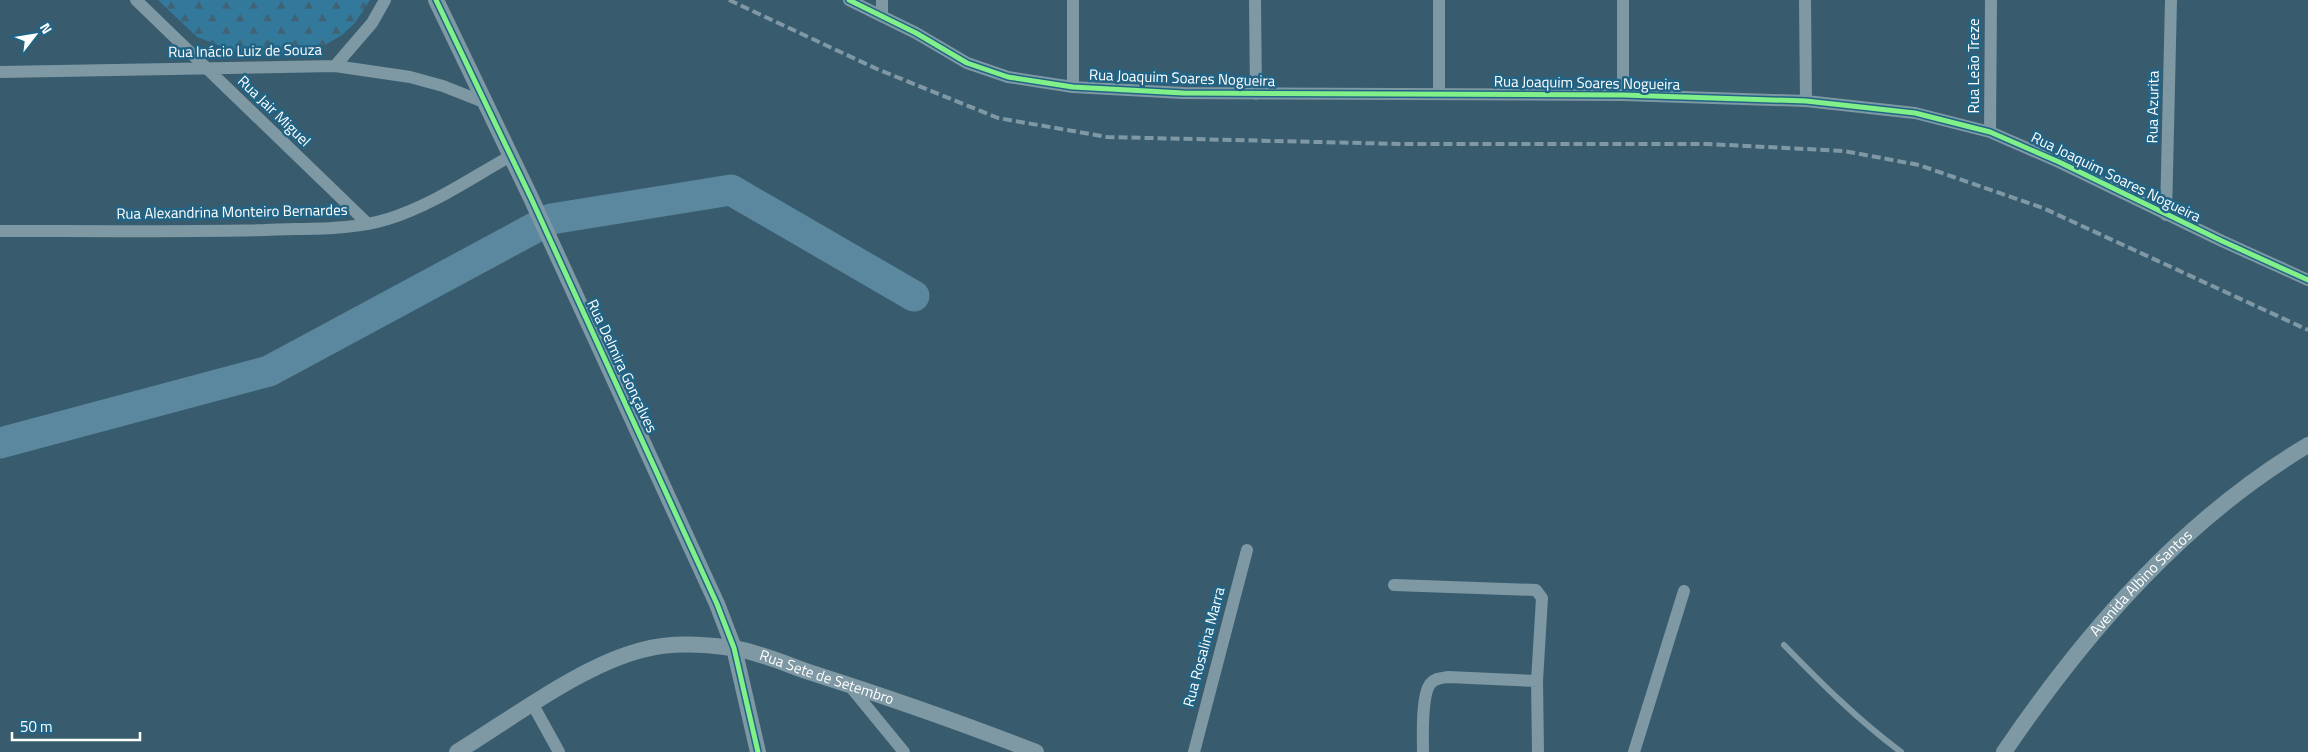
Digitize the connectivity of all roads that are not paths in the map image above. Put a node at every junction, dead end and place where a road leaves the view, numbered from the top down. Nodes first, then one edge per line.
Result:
1 (136, 0) edge
2 (385, 0) edge
3 (436, 0) edge
4 (849, 0) edge
5 (882, 0) edge
6 (1073, 0) edge
7 (1255, 0) edge
8 (1439, 0) edge
9 (1623, 0) edge
10 (1805, 0) edge
11 (1991, 0) edge
12 (2172, 0) edge
13 (882, 15) junction
14 (334, 66) junction
15 (206, 68) junction
16 (0, 72) edge
17 (1073, 87) junction
18 (1256, 94) junction
19 (1439, 94) junction
20 (1623, 95) junction
21 (1806, 101) junction
22 (486, 103) junction
23 (1990, 132) junction
24 (509, 156) junction
25 (2166, 215) junction
26 (368, 224) junction
27 (0, 231) edge
28 (2308, 280) edge
29 (2308, 446) edge
30 (1247, 550) dead end
31 (1394, 584) dead end
32 (1684, 591) dead end
33 (1784, 645) dead end
34 (734, 648) junction
35 (1537, 682) junction
36 (848, 684) junction
37 (533, 705) junction
38 (457, 752) edge
39 (559, 752) edge
40 (758, 752) edge
41 (904, 752) edge
42 (1036, 752) edge
43 (1194, 752) edge
44 (1423, 752) edge
45 (1538, 752) edge
46 (1634, 752) edge
47 (1901, 752) edge
48 (2004, 752) edge

1 - 15 street, Rua Jair Miguel
2 - 14 street
3 - 22 street, Rua Delmira Gonçalves
4 - 13 street, Rua Joaquim Soares Nogueira
5 - 13 street
6 - 17 street
7 - 18 street
8 - 19 street
9 - 20 street
10 - 21 street
11 - 23 street, Rua Leão Treze
12 - 25 street, Rua Azurita
13 - 17 street, Rua Joaquim Soares Nogueira
14 - 15 street, Rua Inácio Luiz de Souza
14 - 22 street, Rua Inácio Luiz de Souza
15 - 16 street, Rua Inácio Luiz de Souza
15 - 26 street, Rua Jair Miguel
17 - 18 street, Rua Joaquim Soares Nogueira
18 - 19 street, Rua Joaquim Soares Nogueira
19 - 20 street, Rua Joaquim Soares Nogueira
20 - 21 street, Rua Joaquim Soares Nogueira
21 - 23 street, Rua Joaquim Soares Nogueira
22 - 24 street, Rua Delmira Gonçalves
23 - 25 street, Rua Joaquim Soares Nogueira
24 - 26 street, Rua Alexandrina Monteiro Bernardes
24 - 34 street, Rua Delmira Gonçalves
25 - 28 street, Rua Joaquim Soares Nogueira
26 - 27 street, Rua Alexandrina Monteiro Bernardes
29 - 48 street, Avenida Albino Santos
30 - 43 street, Rua Rosalina Marra
31 - 35 street
32 - 46 street
33 - 47 lane
34 - 36 street, Rua Sete de Setembro
34 - 37 street, Rua Sete de Setembro
34 - 40 street, Rua Delmira Gonçalves
35 - 44 street
35 - 45 street
36 - 41 street
36 - 42 street, Rua Sete de Setembro
37 - 38 street, Rua Sete de Setembro
37 - 39 street

